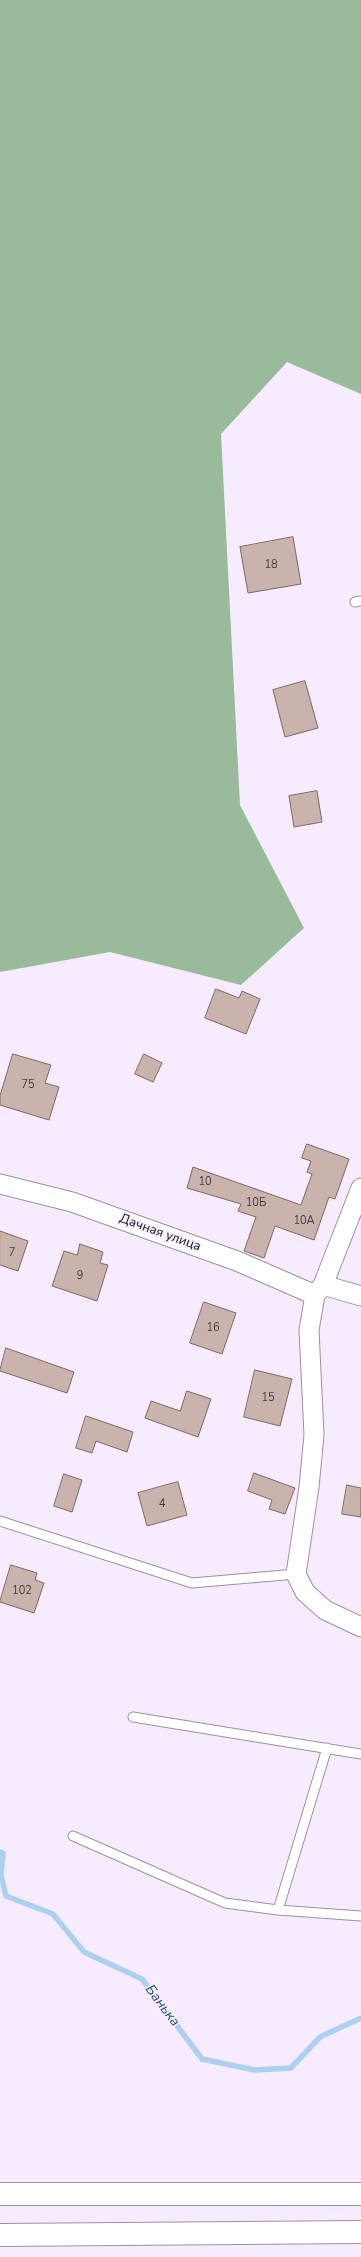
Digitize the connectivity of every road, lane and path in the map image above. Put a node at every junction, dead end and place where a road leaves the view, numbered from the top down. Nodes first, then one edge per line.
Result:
1 (0, 1184) edge
2 (361, 1188) edge
3 (319, 1290) junction
4 (361, 1296) edge
5 (0, 1521) edge
6 (296, 1574) junction
7 (361, 1627) edge
8 (133, 1717) dead end
9 (327, 1748) junction
10 (361, 1754) edge
11 (73, 1836) dead end
12 (278, 1910) junction
13 (361, 1916) edge
14 (0, 2194) edge
15 (361, 2194) edge
16 (361, 2232) edge
17 (0, 2235) edge

1 - 3 street, Дачная улица
2 - 3 street
3 - 4 street, Дачная улица
3 - 6 street
5 - 6 lane
6 - 7 street
8 - 9 lane
9 - 10 lane
9 - 12 lane
11 - 12 lane
12 - 13 lane
14 - 15 street
16 - 17 street

